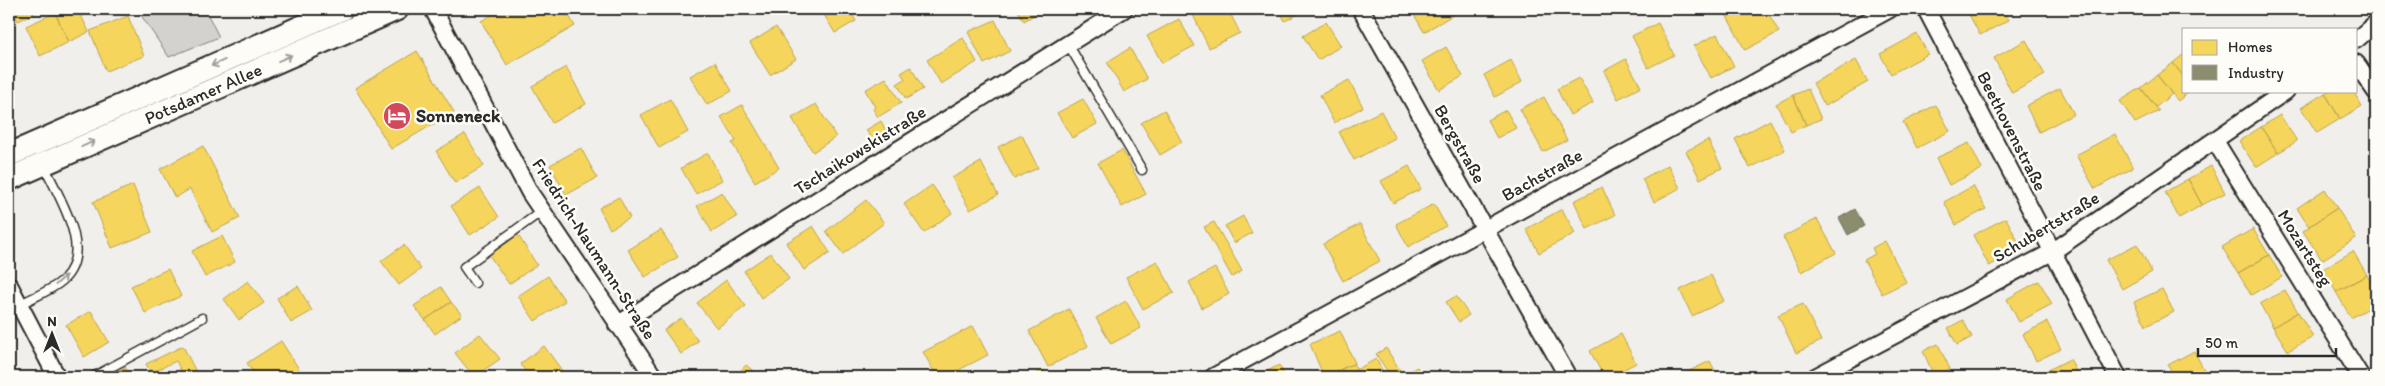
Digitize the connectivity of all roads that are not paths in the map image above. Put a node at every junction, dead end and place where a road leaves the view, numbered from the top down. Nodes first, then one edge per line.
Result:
1 (342, 9) edge
2 (398, 9) edge
3 (433, 9) edge
4 (1124, 9) edge
5 (1361, 9) edge
6 (1890, 9) edge
7 (1926, 9) edge
8 (2376, 23) edge
9 (2358, 38) edge
10 (1068, 44) junction
11 (2358, 67) edge
12 (2285, 92) edge
13 (2376, 92) edge
14 (2215, 141) junction
15 (9, 155) edge
16 (44, 164) junction
17 (1142, 170) dead end
18 (9, 179) edge
19 (542, 211) junction
20 (1485, 229) junction
21 (2052, 252) junction
22 (475, 283) dead end
23 (9, 285) edge
24 (19, 305) junction
25 (202, 318) dead end
26 (617, 325) junction
27 (57, 377) edge
28 (94, 377) edge
29 (654, 377) edge
30 (1213, 377) edge
31 (1568, 377) edge
32 (1815, 377) edge
33 (2118, 377) edge
34 (2361, 377) edge

1 -> 15 street, Potsdamer Allee
16 -> 2 street, Potsdamer Allee
3 - 19 street, Friedrich-Naumann-Straße
4 - 10 street, Tschaikowskistraße
5 - 20 street, Bergstraße
6 - 20 street, Bachstraße
7 - 21 street, Beethovenstraße
8 - 9 street
10 - 17 lane
10 - 26 street, Tschaikowskistraße
11 - 13 street
12 - 14 street, Schubertstraße
14 - 21 street, Schubertstraße
14 - 34 street, Mozartsteg
16 - 18 street, Potsdamer Allee
24 -> 16 lane
19 - 22 lane
19 - 26 street, Friedrich-Naumann-Straße
20 - 30 street, Bachstraße
20 - 31 street, Bergstraße
21 - 32 street, Schubertstraße
21 - 33 street, Beethovenstraße
23 - 24 street
24 - 27 street
25 - 28 lane
26 - 29 street, Friedrich-Naumann-Straße

